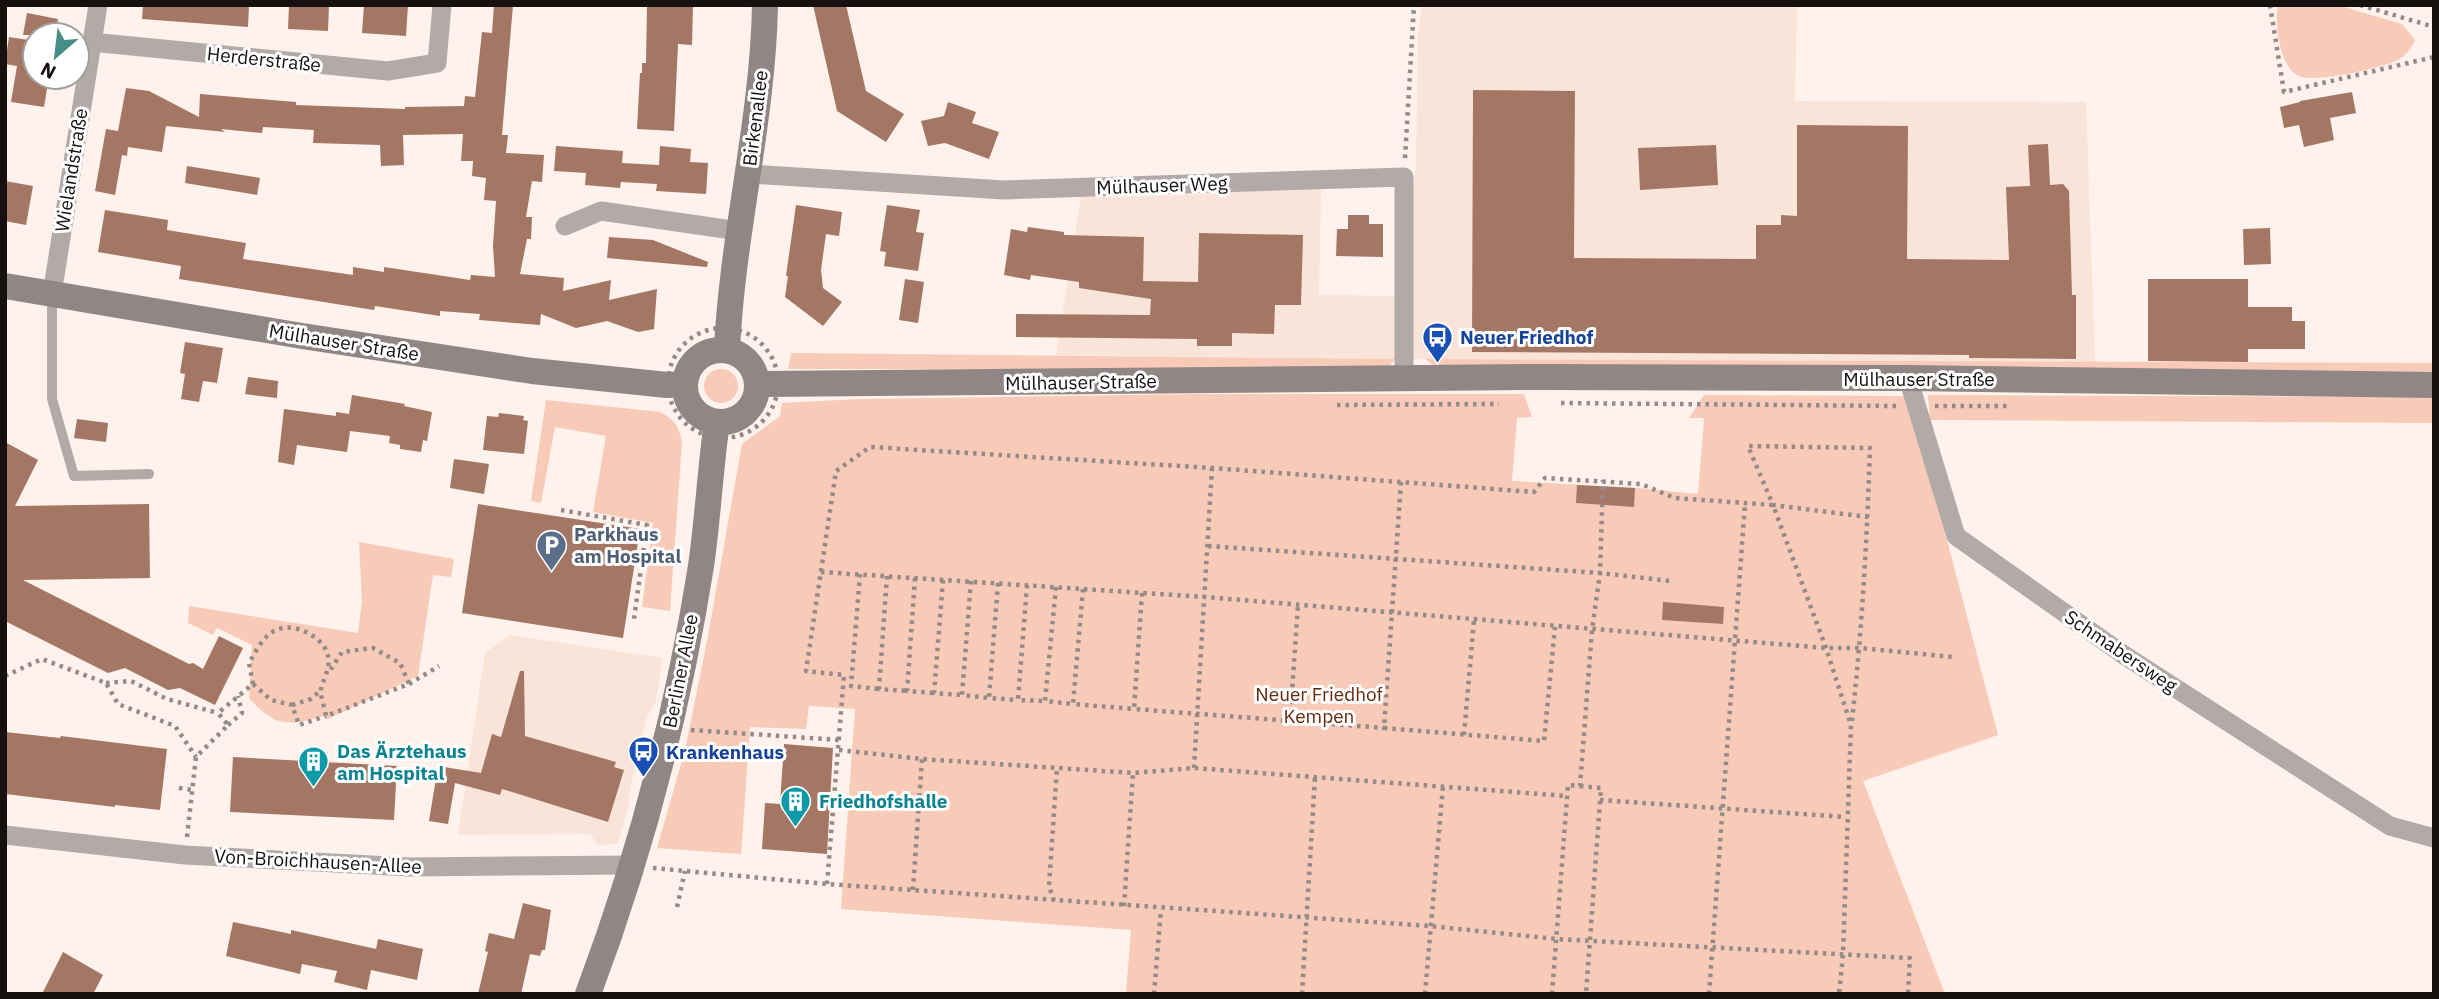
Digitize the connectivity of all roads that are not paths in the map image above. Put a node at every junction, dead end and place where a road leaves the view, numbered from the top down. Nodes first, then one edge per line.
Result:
1 (98, 5) edge
2 (442, 5) edge
3 (765, 5) edge
4 (91, 42) joint
5 (83, 91) edge
6 (749, 174) junction
7 (565, 226) dead end
8 (739, 231) junction
9 (5, 286) edge
10 (52, 294) junction
11 (727, 339) junction
12 (1908, 377) junction
13 (1404, 378) junction
14 (676, 384) junction
15 (2434, 386) edge
16 (773, 396) junction
17 (716, 430) junction
18 (149, 474) dead end
19 (5, 835) edge
20 (2434, 838) edge
21 (631, 865) junction
22 (587, 994) edge

1 - 4 street, Wielandstraße
2 - 4 street, Herderstraße
3 - 6 street, Birkenallee
5 - 10 street, Wielandstraße
6 - 8 street, Birkenallee
6 - 13 street, Mülhauser Weg
7 - 8 street
8 - 11 street, Birkenallee
9 - 10 street, Mülhauser Straße
10 - 14 street, Mülhauser Straße
10 - 18 lane
11 - 14 street
11 - 16 street
12 - 13 street, Mülhauser Straße
12 - 15 street, Mülhauser Straße
12 - 20 street, Schmabersweg
13 - 16 street, Mülhauser Straße
14 - 17 street
16 - 17 street
17 - 21 street, Berliner Allee
19 - 21 street, Von-Broichhausen-Allee
21 - 22 street, Berliner Allee

